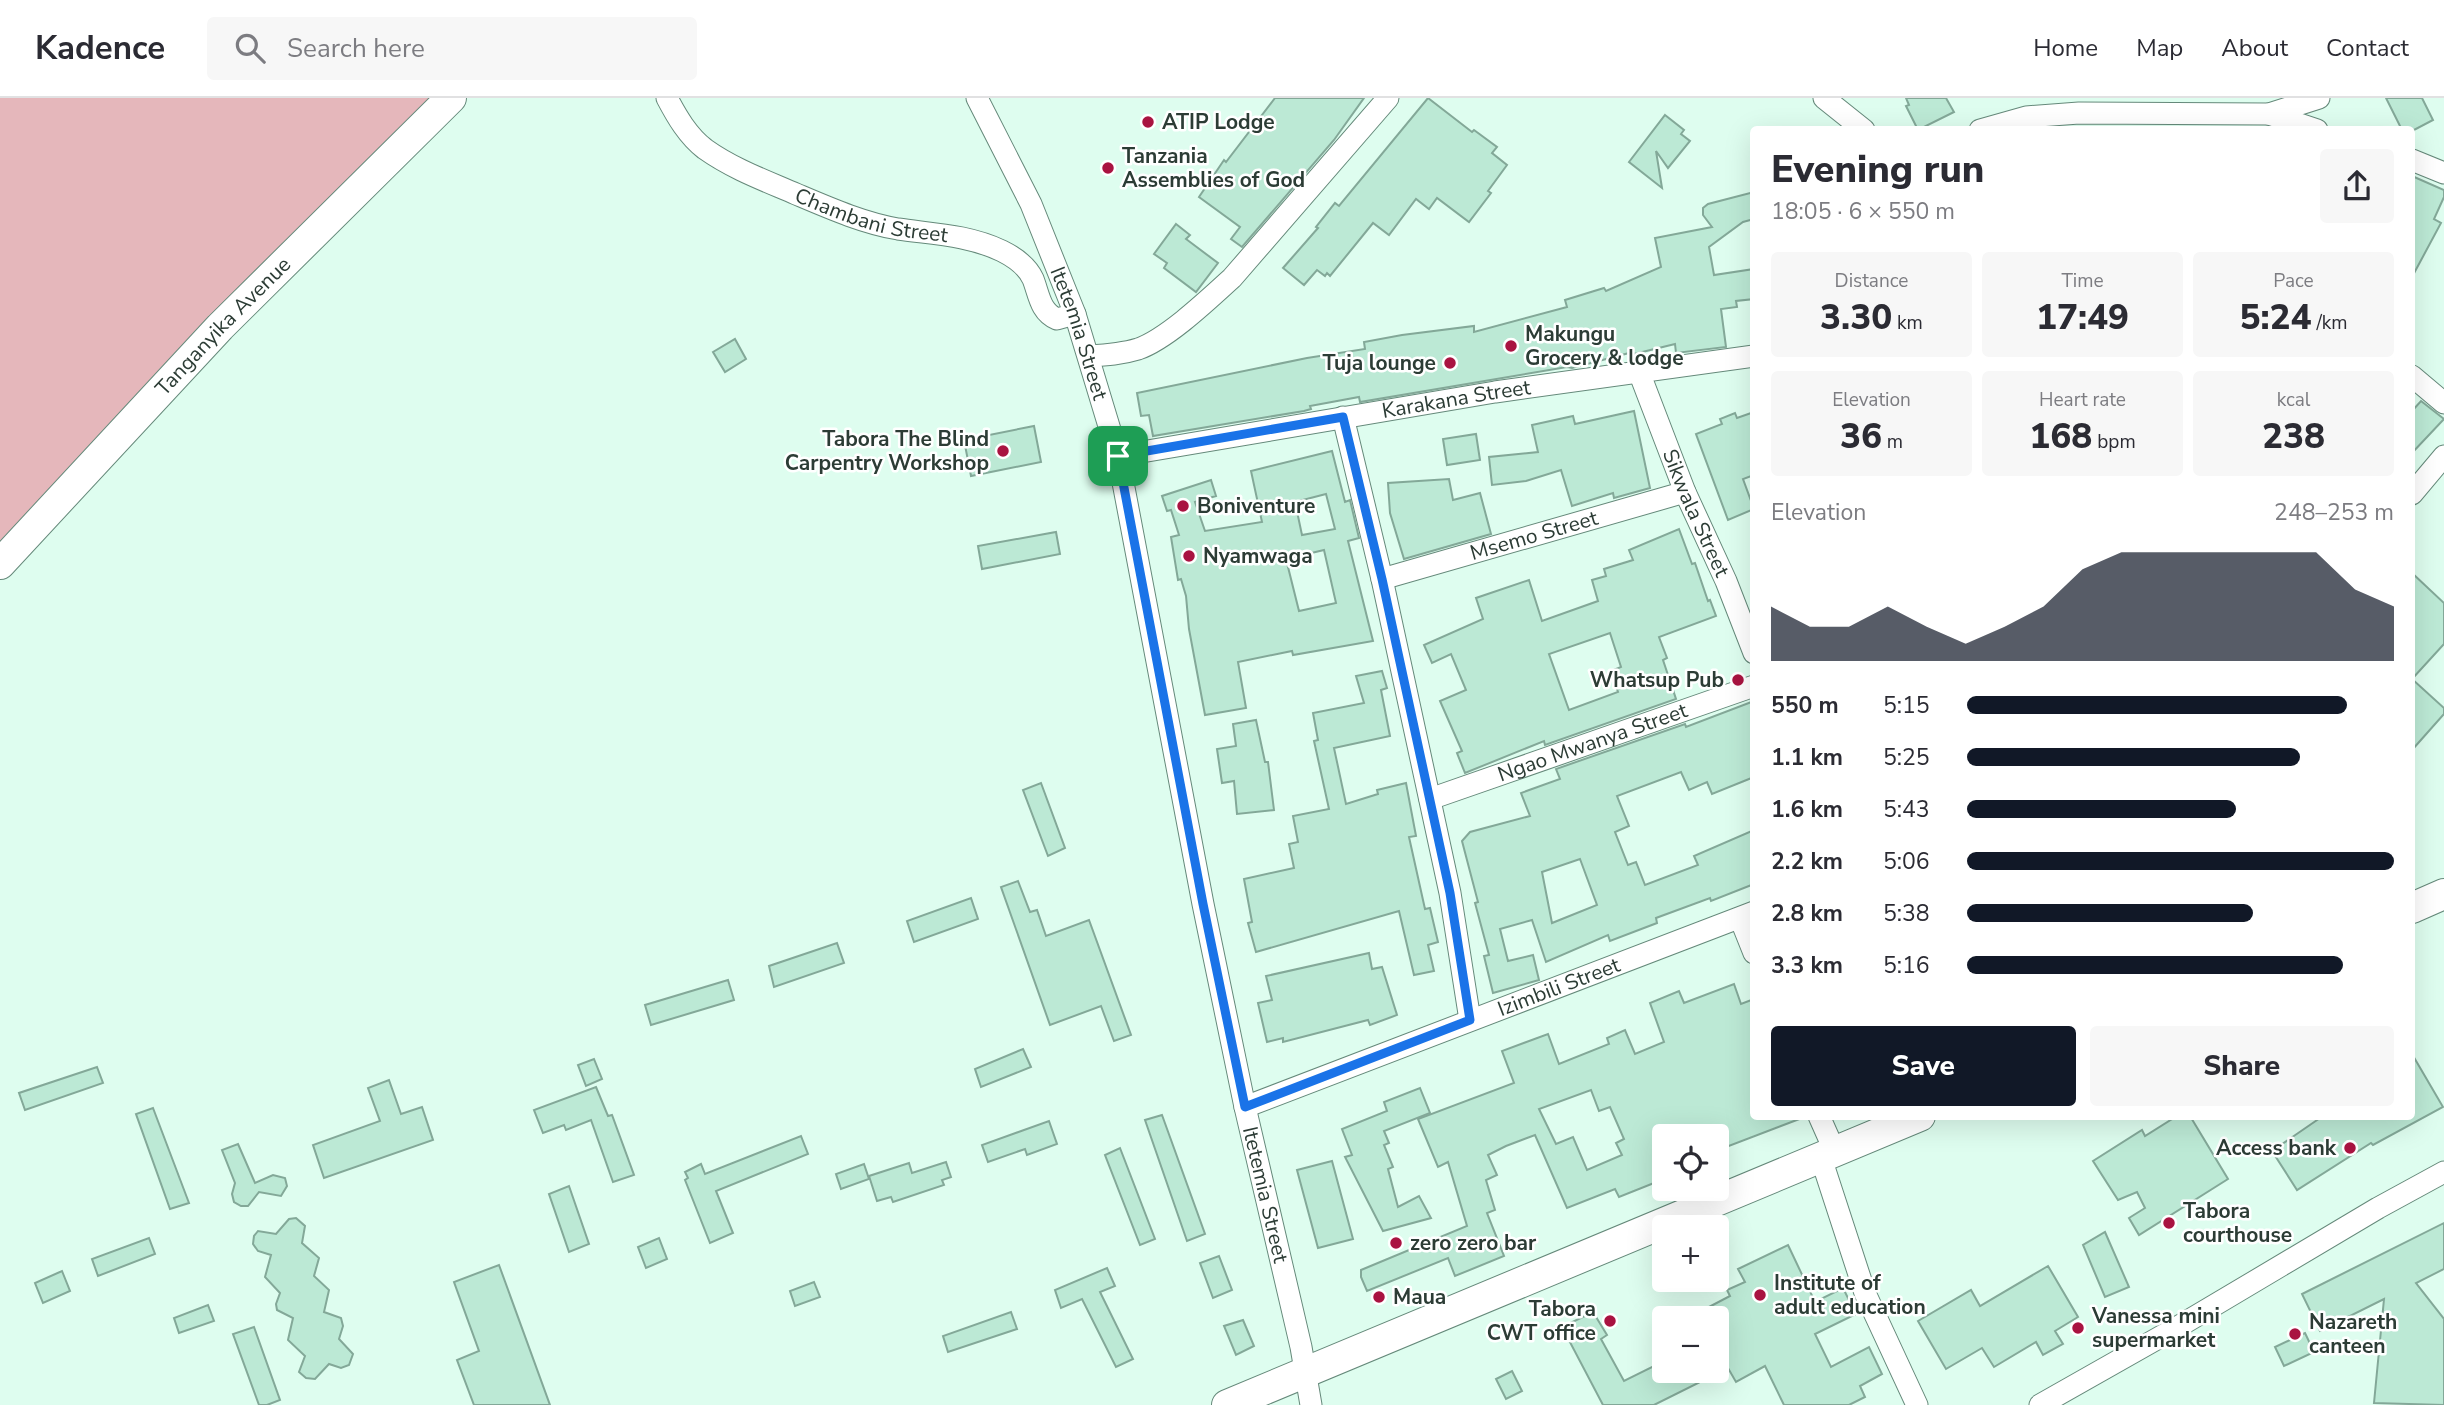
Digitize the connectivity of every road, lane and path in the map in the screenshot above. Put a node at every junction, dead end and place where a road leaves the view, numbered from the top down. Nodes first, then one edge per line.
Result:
1 (452, 98) edge
2 (667, 98) edge
3 (978, 98) edge
4 (1388, 98) edge
5 (1824, 98) edge
6 (2319, 98) edge
7 (2078, 105) edge
8 (2269, 114) junction
9 (1859, 126) edge
10 (1994, 126) edge
11 (2304, 126) edge
12 (2415, 161) edge
13 (2444, 173) edge
14 (1075, 314) junction
15 (1090, 356) junction
16 (1750, 357) edge
17 (1639, 372) junction
18 (2415, 379) edge
19 (2444, 403) edge
20 (1343, 417) junction
21 (1118, 456) junction
22 (2444, 456) edge
23 (2415, 491) edge
24 (1685, 492) junction
25 (0, 564) edge
26 (1382, 579) junction
27 (1750, 643) edge
28 (1750, 687) edge
29 (1430, 799) junction
30 (2444, 894) edge
31 (2415, 907) edge
32 (1747, 915) edge
33 (1470, 1020) junction
34 (1245, 1107) junction
35 (1820, 1120) edge
36 (1911, 1120) edge
37 (1828, 1155) junction
38 (2444, 1172) edge
39 (1304, 1372) junction
40 (1227, 1405) edge
41 (1311, 1405) edge
42 (1917, 1405) edge
43 (2040, 1405) edge

1 - 25 main road, Tanganyika Avenue
2 - 14 street, Chambani Street
3 - 14 street, Itetemia Street
4 - 15 street
5 - 9 street
6 - 8 street
7 - 8 street
7 - 10 street
8 - 11 street
12 - 13 street
14 - 15 street, Itetemia Street
15 - 21 street, Itetemia Street
16 - 17 street, Karakana Street
17 - 20 street, Karakana Street
17 - 24 street, Sikwala Street
18 - 19 street
20 - 21 street, Karakana Street
20 - 26 street
21 - 34 street, Itetemia Street
22 - 23 street
24 - 26 street, Msemo Street
24 - 27 street, Sikwala Street
26 - 29 street
28 - 29 street, Ngao Mwanya Street
29 - 33 street
30 - 31 main road
32 - 33 street, Izimbili Street
33 - 34 street, Izimbili Street
34 - 39 street, Itetemia Street
35 - 37 street
36 - 37 main road
37 - 39 main road
37 - 42 street
38 - 43 street
39 - 40 main road
39 - 41 street, Itetemia Street

